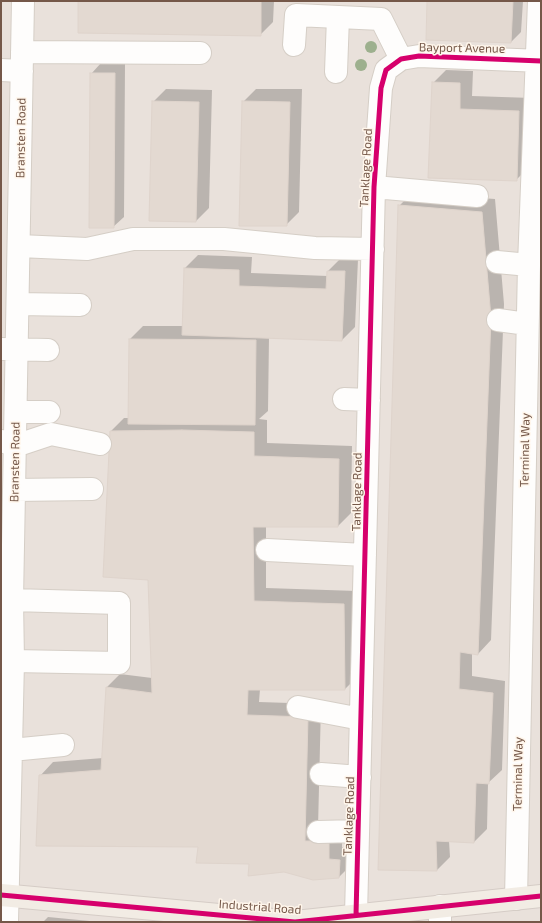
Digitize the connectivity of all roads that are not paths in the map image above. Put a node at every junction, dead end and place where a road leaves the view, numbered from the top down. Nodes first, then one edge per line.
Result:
1 (23, 1) edge
2 (539, 1) edge
3 (338, 17) junction
4 (294, 45) dead end
5 (200, 53) dead end
6 (540, 61) edge
7 (15, 64) edge
8 (393, 65) junction
9 (336, 72) dead end
10 (374, 187) junction
11 (477, 196) dead end
12 (19, 246) junction
13 (373, 249) junction
14 (497, 262) dead end
15 (529, 265) junction
16 (10, 267) edge
17 (18, 304) junction
18 (80, 305) dead end
19 (498, 320) dead end
20 (528, 324) junction
21 (9, 349) edge
22 (48, 350) dead end
23 (344, 399) dead end
24 (369, 400) junction
25 (16, 412) junction
26 (49, 412) dead end
27 (8, 444) edge
28 (100, 444) dead end
29 (92, 489) dead end
30 (14, 490) junction
31 (267, 550) dead end
32 (365, 555) junction
33 (7, 569) edge
34 (8, 608) edge
35 (13, 661) junction
36 (298, 707) dead end
37 (361, 719) junction
38 (63, 745) dead end
39 (5, 752) edge
40 (321, 774) dead end
41 (360, 776) junction
42 (358, 831) junction
43 (318, 832) dead end
44 (4, 895) edge
45 (541, 896) edge
46 (516, 899) junction
47 (440, 914) edge
48 (356, 915) junction
49 (263, 920) edge
50 (7, 922) edge

1 - 7 street, Bransten Road
2 - 6 street, Terminal Way
3 - 4 street
3 - 8 street
3 - 9 street
5 - 7 street
6 - 8 street, Bayport Avenue
6 - 15 street, Terminal Way
7 - 12 street, Bransten Road
8 - 10 street, Tanklage Road
10 - 11 street
10 - 13 street, Tanklage Road
12 - 13 street
12 - 16 street, Bransten Road
13 - 24 street, Tanklage Road
14 - 15 street
15 - 20 street, Terminal Way
16 - 17 street, Bransten Road
17 - 18 street
17 - 21 street, Bransten Road
19 - 20 street
20 - 46 street, Terminal Way
21 - 22 street
21 - 25 street, Bransten Road
23 - 24 street
24 - 32 street, Tanklage Road
25 - 26 street
25 - 27 street, Bransten Road
27 - 28 street
27 - 30 street, Bransten Road
29 - 30 street
30 - 33 street, Bransten Road
31 - 32 street
32 - 37 street, Tanklage Road
33 - 34 street, Bransten Road
34 - 35 street, Bransten Road
34 - 35 street
35 - 39 street, Bransten Road
36 - 37 street
37 - 41 street, Tanklage Road
38 - 39 street
39 - 44 street, Bransten Road
40 - 41 street
41 - 42 street, Tanklage Road
42 - 43 street
42 - 48 street, Tanklage Road
44 - 49 main road, Industrial Road
44 - 50 street, Bransten Road
45 - 46 main road, Industrial Road
46 - 47 main road, Industrial Road
47 - 48 main road, Industrial Road
48 - 49 main road, Industrial Road

